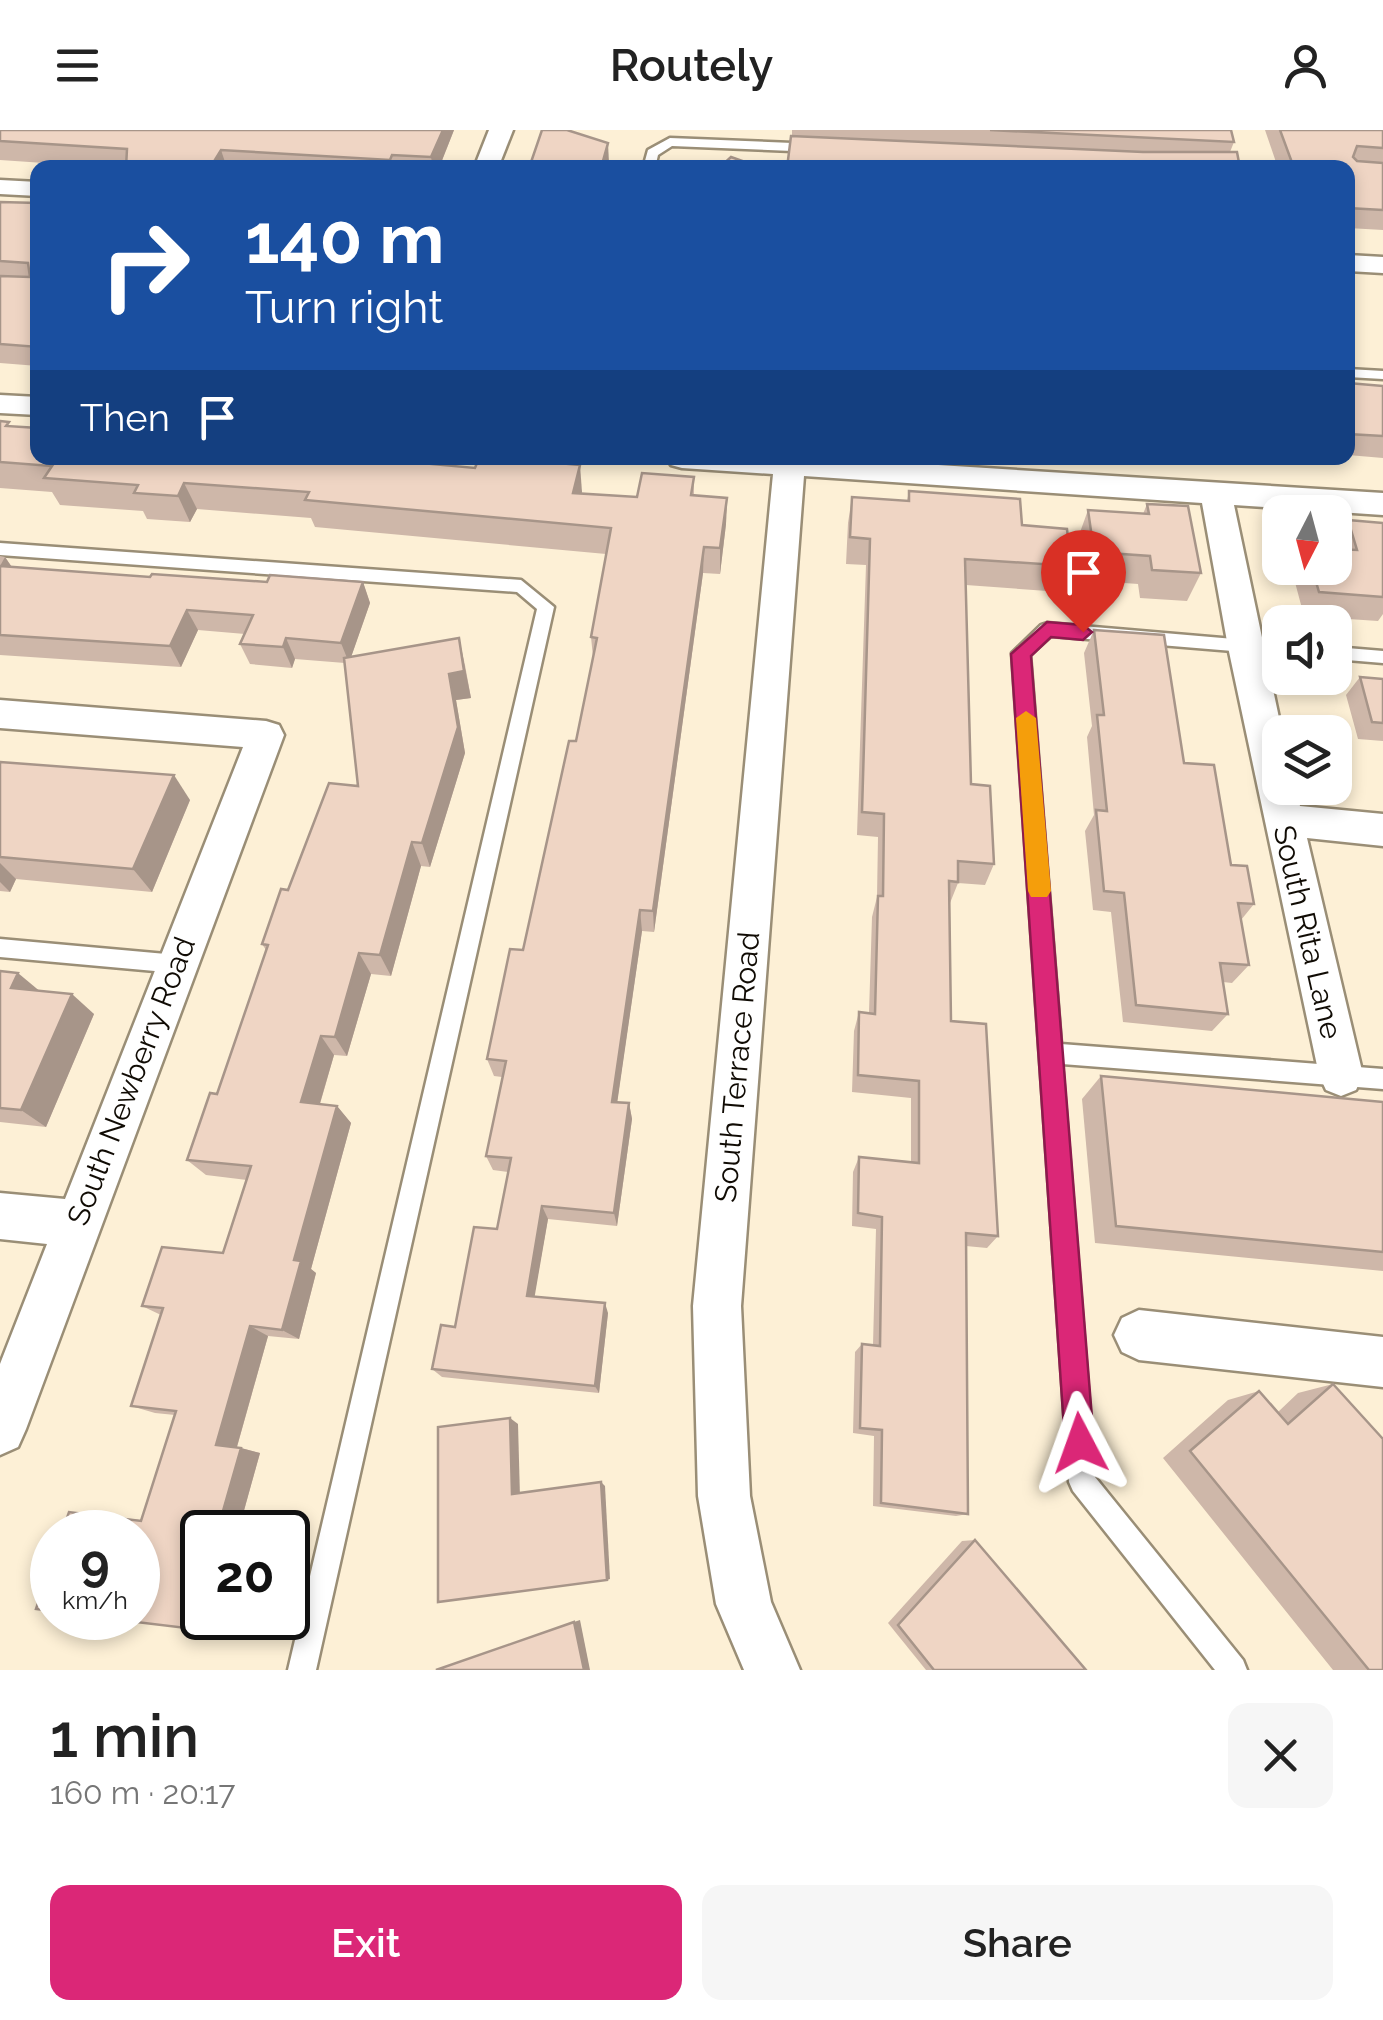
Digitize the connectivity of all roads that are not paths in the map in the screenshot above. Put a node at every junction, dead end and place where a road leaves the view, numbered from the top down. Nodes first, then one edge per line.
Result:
1 (485, 130) edge
2 (500, 130) edge
3 (828, 149) edge
4 (489, 160) edge
5 (650, 160) edge
6 (0, 187) edge
7 (30, 189) edge
8 (1355, 264) edge
9 (1383, 265) edge
10 (1355, 373) edge
11 (1383, 375) edge
12 (0, 404) edge
13 (30, 406) edge
14 (790, 465) edge
15 (830, 465) edge
16 (1216, 494) junction
17 (1383, 504) edge
18 (0, 549) edge
19 (1262, 648) edge
20 (1352, 654) edge
21 (1383, 656) edge
22 (1267, 695) edge
23 (0, 714) edge
24 (1282, 820) junction
25 (1383, 830) edge
26 (0, 948) edge
27 (177, 964) junction
28 (1052, 1052) junction
29 (1342, 1075) junction
30 (1383, 1079) edge
31 (0, 1216) edge
32 (76, 1224) junction
33 (1139, 1335) dead end
34 (1383, 1362) edge
35 (0, 1428) edge
36 (302, 1670) edge
37 (772, 1670) edge
38 (1233, 1670) edge

1 - 2 lane
2 - 4 street
3 - 5 lane
6 - 7 street
8 - 9 street
10 - 11 lane
12 - 13 street
14 - 37 street, South Terrace Road
15 - 16 street
16 - 17 street
16 - 19 street, South Rita Lane
18 - 36 lane
19 - 28 lane
20 - 21 lane
22 - 24 street, South Rita Lane
23 - 27 street, South Newberry Road
24 - 25 street
24 - 29 street, South Rita Lane
26 - 27 lane
27 - 32 street, South Newberry Road
28 - 29 lane
28 - 38 lane
29 - 30 lane
31 - 32 street
32 - 35 street, South Newberry Road
33 - 34 street

